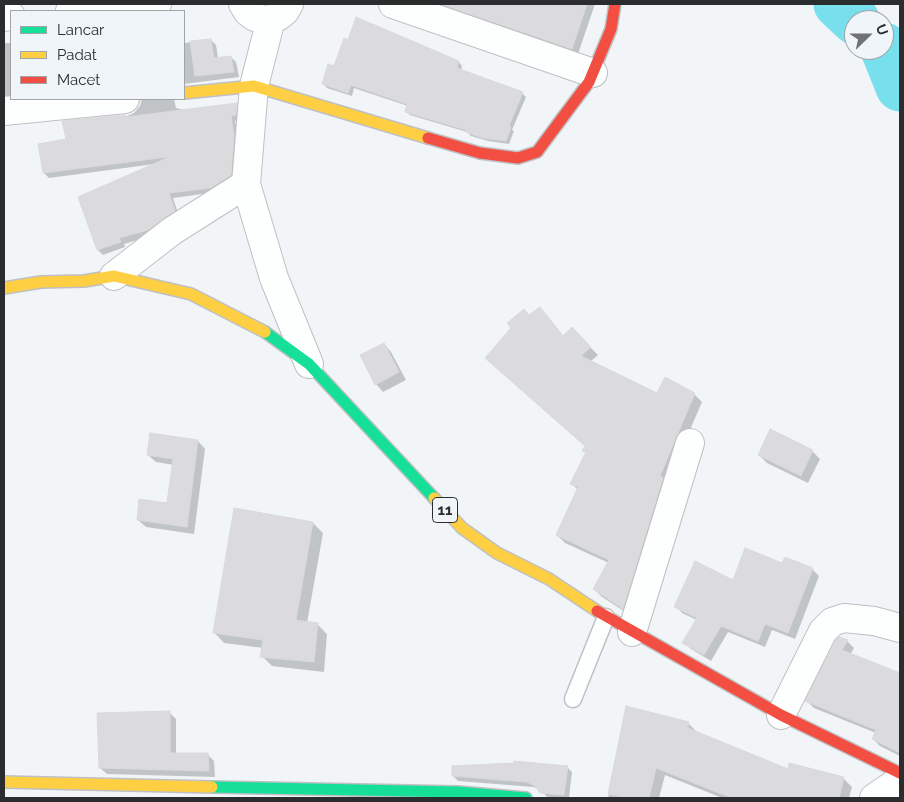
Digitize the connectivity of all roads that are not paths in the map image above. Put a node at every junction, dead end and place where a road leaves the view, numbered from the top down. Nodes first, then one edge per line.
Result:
1 (157, 4) edge
2 (243, 4) edge
3 (393, 4) edge
4 (615, 4) edge
5 (82, 10) edge
6 (280, 12) edge
7 (593, 73) junction
8 (254, 86) junction
9 (185, 93) edge
10 (115, 100) edge
11 (4, 111) edge
12 (246, 184) junction
13 (114, 276) junction
14 (4, 288) edge
15 (309, 364) junction
16 (690, 443) dead end
17 (606, 617) junction
18 (900, 628) edge
19 (632, 632) junction
20 (573, 699) dead end
21 (781, 715) junction
22 (900, 773) edge
23 (900, 780) edge
24 (4, 782) edge
25 (526, 798) edge
26 (874, 798) edge

1 - 5 street
2 - 6 street
3 - 7 street
4 - 7 main road
6 - 8 street
7 - 8 main road
8 - 9 main road
8 - 12 street
10 - 11 street
12 - 13 street
12 - 15 street
13 - 14 main road, 11
13 - 15 main road, 11
15 - 17 main road, 11
16 - 19 street
17 - 19 main road, 11
17 - 20 lane
18 - 21 street
19 - 21 main road, 11
21 - 22 main road, 11
23 - 26 street
24 - 25 main road

